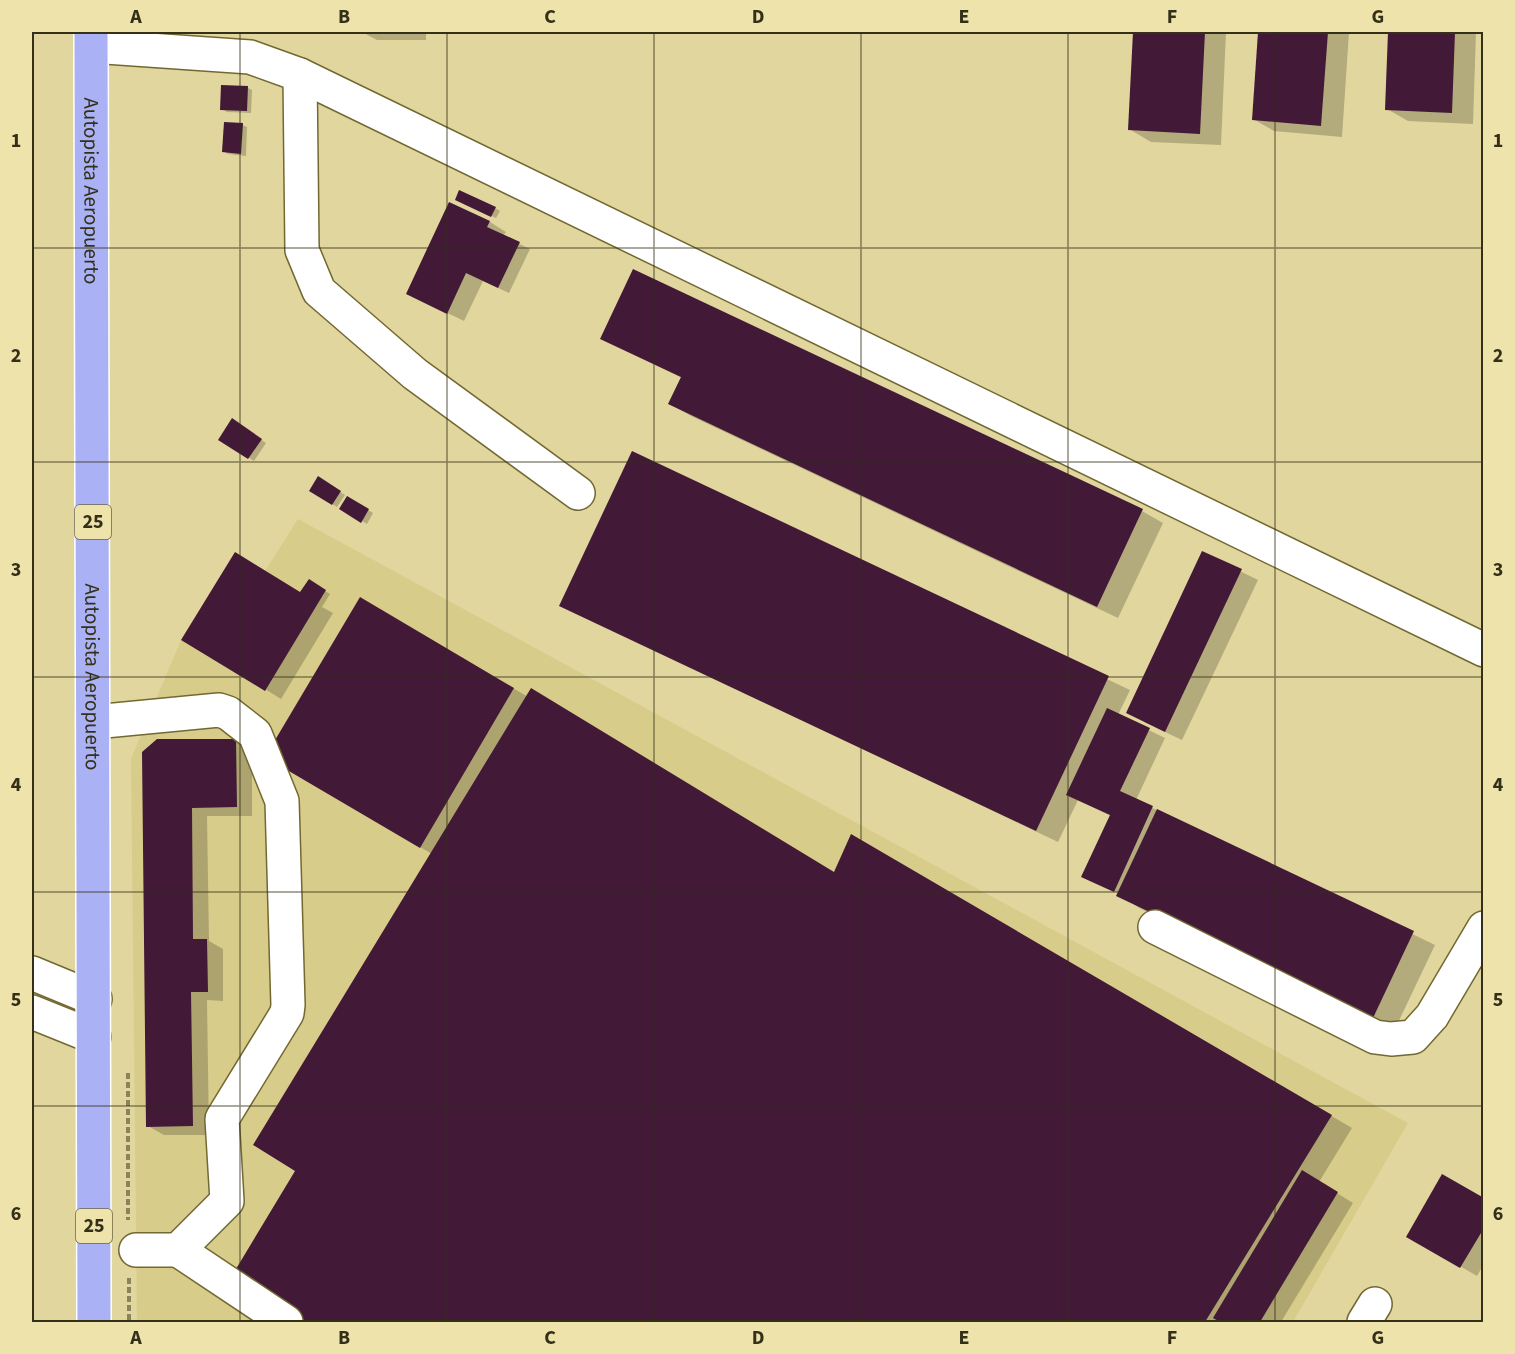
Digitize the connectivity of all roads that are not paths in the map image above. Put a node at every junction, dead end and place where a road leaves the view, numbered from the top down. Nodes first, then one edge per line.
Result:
1 (91, 39) edge
2 (300, 75) junction
3 (578, 493) dead end
4 (1484, 650) edge
5 (94, 722) junction
6 (1155, 927) dead end
7 (1484, 928) edge
8 (32, 973) edge
9 (95, 999) junction
10 (32, 1012) edge
11 (94, 1037) junction
12 (131, 1249) road end
13 (178, 1250) junction
14 (94, 1323) edge
15 (286, 1323) edge

1 - 2 street
1 - 5 highway, Autopista Aeropuerto / 25
2 - 3 street
2 - 4 street
5 - 9 highway, Autopista Aeropuerto / 25
5 - 13 street
6 - 7 street
8 - 9 street
9 - 11 highway, Autopista Aeropuerto / 25
10 - 11 street
11 - 14 highway, Autopista Aeropuerto / 25
12 - 13 street
13 - 15 street

